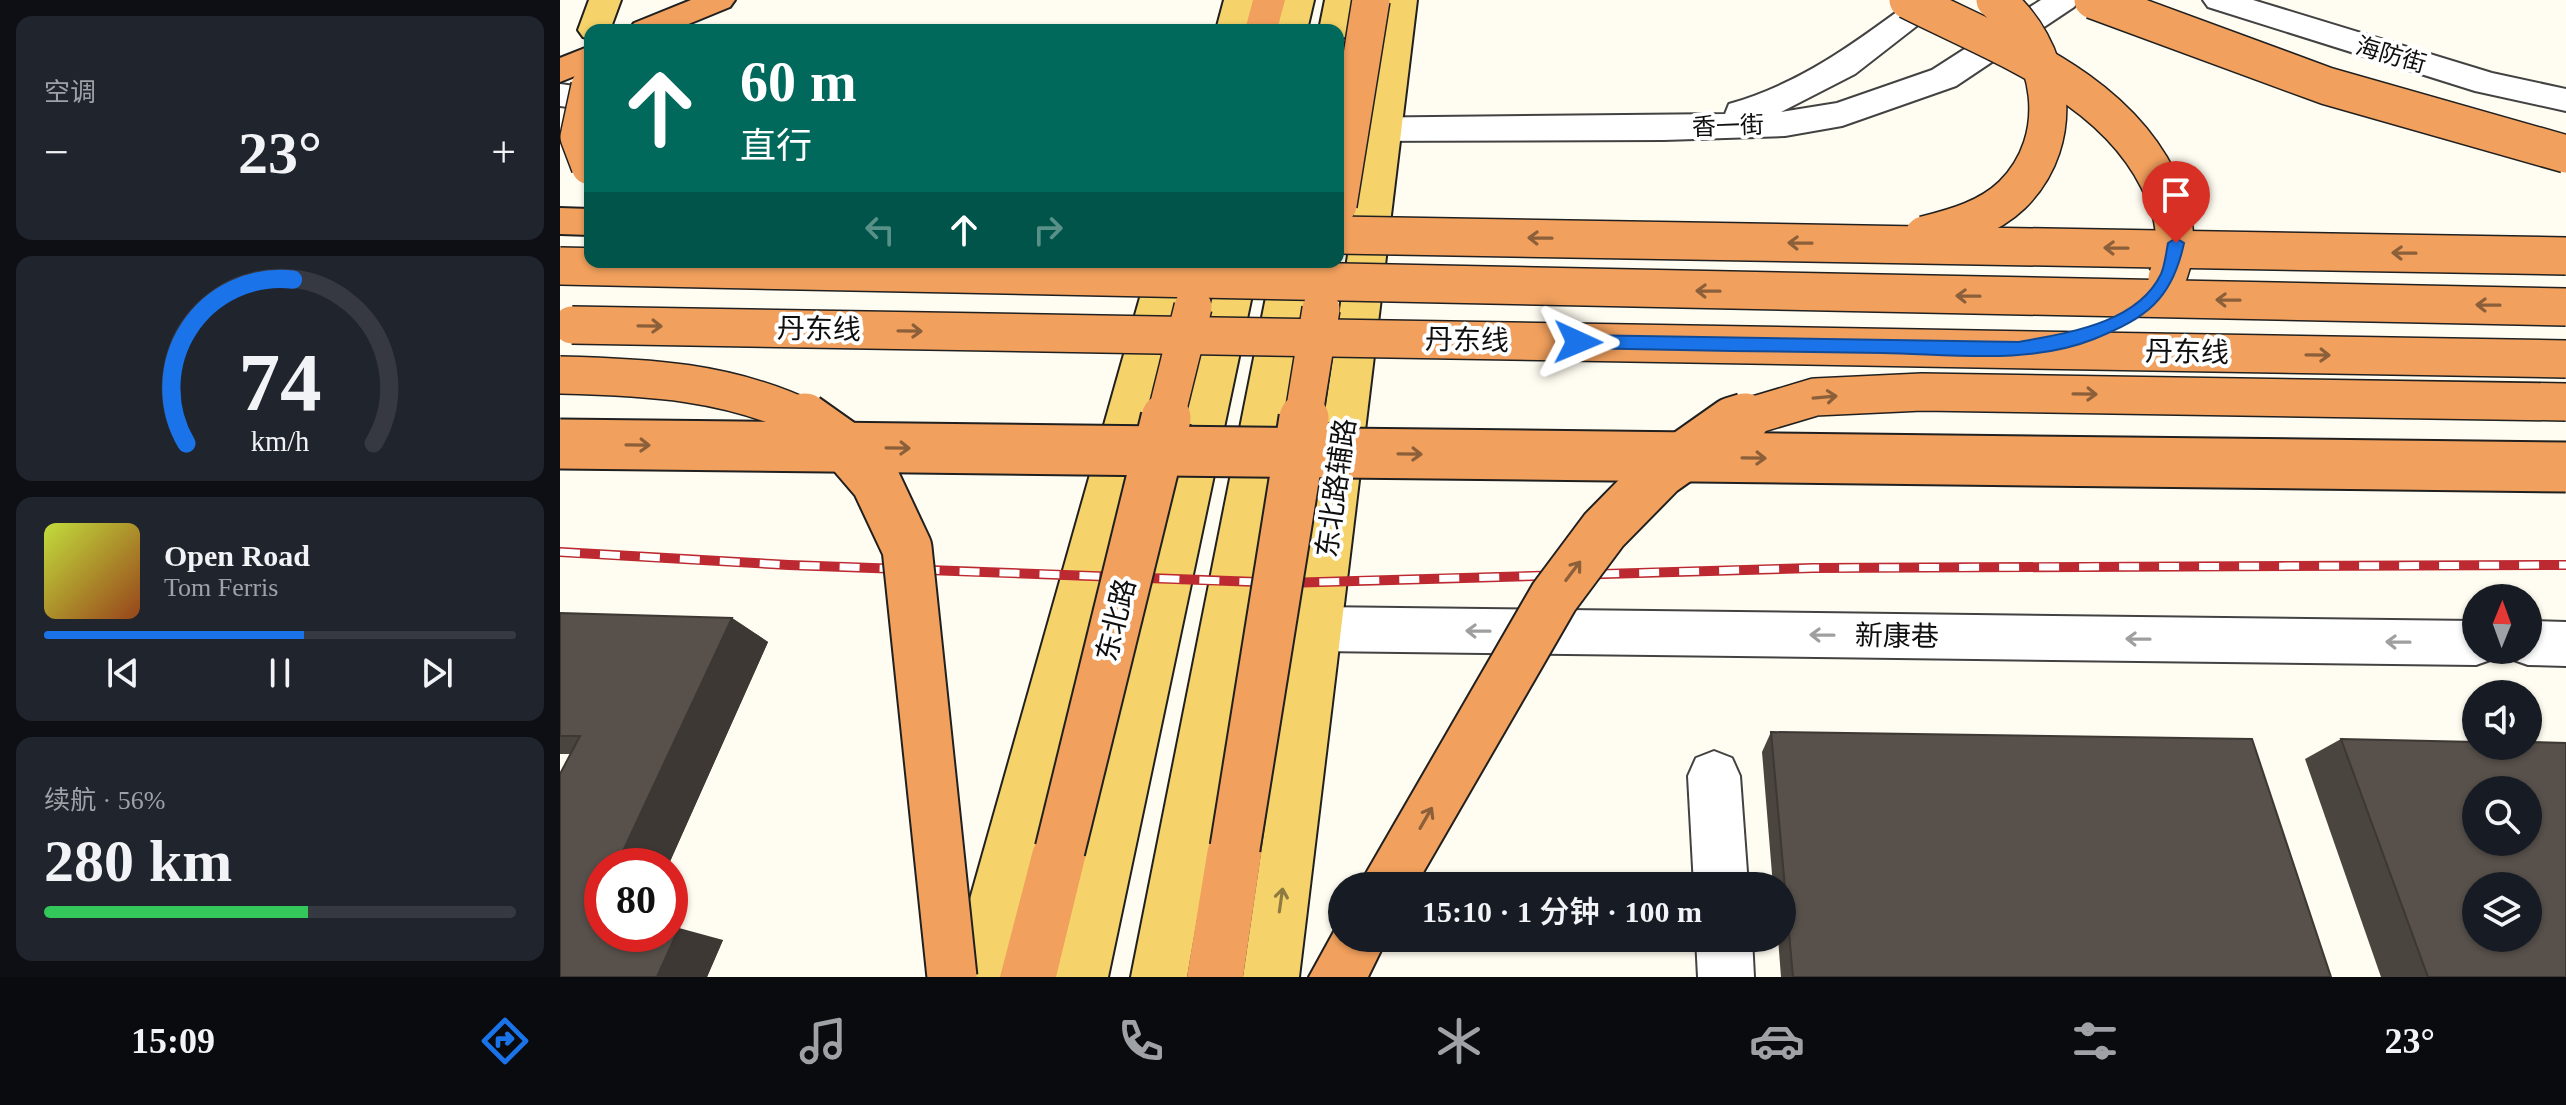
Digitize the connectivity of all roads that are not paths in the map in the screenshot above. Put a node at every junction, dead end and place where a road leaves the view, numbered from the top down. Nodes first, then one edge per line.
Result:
1 (605, 0) edge
2 (668, 0) edge
3 (719, 0) edge
4 (1240, 0) edge
5 (1269, 0) edge
6 (1298, 0) edge
7 (1341, 0) edge
8 (1371, 0) edge
9 (1401, 0) edge
10 (1908, 0) edge
11 (1934, 0) edge
12 (1995, 0) edge
13 (2063, 0) edge
14 (2093, 0) edge
15 (2219, 0) edge
16 (596, 24) edge
17 (639, 24) edge
18 (660, 24) edge
19 (1234, 24) edge
20 (1263, 24) edge
21 (1292, 24) edge
22 (1336, 24) edge
23 (584, 60) edge
24 (560, 71) edge
25 (560, 95) edge
26 (584, 98) edge
27 (2566, 100) edge
28 (584, 103) edge
29 (1664, 128) junction
30 (1344, 130) edge
31 (1384, 130) junction
32 (2566, 154) edge
33 (584, 158) edge
34 (1344, 168) edge
35 (560, 221) edge
36 (584, 222) edge
37 (1344, 235) edge
38 (1866, 244) junction
39 (2566, 256) edge
40 (560, 266) edge
41 (584, 266) edge
42 (658, 268) edge
43 (1167, 268) edge
44 (1203, 268) edge
45 (1239, 268) edge
46 (1291, 268) edge
47 (1328, 268) edge
48 (2566, 307) edge
49 (564, 324) edge
50 (2019, 349) junction
51 (2566, 359) edge
52 (560, 375) edge
53 (2566, 402) edge
54 (560, 444) edge
55 (2566, 467) edge
56 (1317, 629) junction
57 (2462, 643) edge
58 (2542, 643) edge
59 (2566, 644) edge
60 (1714, 776) dead end
61 (1184, 842) junction
62 (1012, 843) junction
63 (1109, 845) junction
64 (1395, 872) edge
65 (1720, 872) edge
66 (1351, 952) edge
67 (1725, 952) edge
68 (952, 977) edge
69 (976, 977) edge
70 (1028, 977) edge
71 (1080, 977) edge
72 (1159, 977) edge
73 (1215, 977) edge
74 (1271, 977) edge
75 (1337, 977) edge
76 (1726, 977) edge

1 - 16 main road
2 - 17 highway
3 - 18 highway
4 - 19 main road
5 - 20 highway
6 - 21 main road
7 - 22 main road
8 - 34 highway, bridge
9 - 31 main road, 东北路辅路
10 - 50 highway, bridge
11 - 29 street, 香一街
12 - 38 highway, bridge
13 - 29 street, 香一街
14 - 32 highway, bridge
15 - 27 street, 海防街
23 - 24 highway
25 - 26 street
28 - 33 highway, bridge
29 - 31 street
30 - 31 street
31 - 56 main road, 东北路辅路
35 - 36 highway
38 -> 37 highway, bridge
39 -> 38 highway, bridge
41 -> 40 highway, bridge
48 -> 42 highway, bridge
43 - 62 main road
44 - 70 highway, 东北路, bridge
45 - 63 main road
46 - 61 main road
47 - 73 highway, bridge
49 -> 50 highway, 丹东线, bridge
50 -> 51 highway, 丹东线, bridge
52 - 68 highway, bridge
64 -> 53 highway, bridge
54 -> 55 highway, bridge
57 -> 56 street, 新康巷
56 - 61 main road
74 -> 56 main road, 东北路辅路
58 - 59 street
60 - 65 street
61 - 72 main road
62 - 63 main road
62 - 69 main road
63 - 71 main road
66 - 75 highway
67 - 76 street

